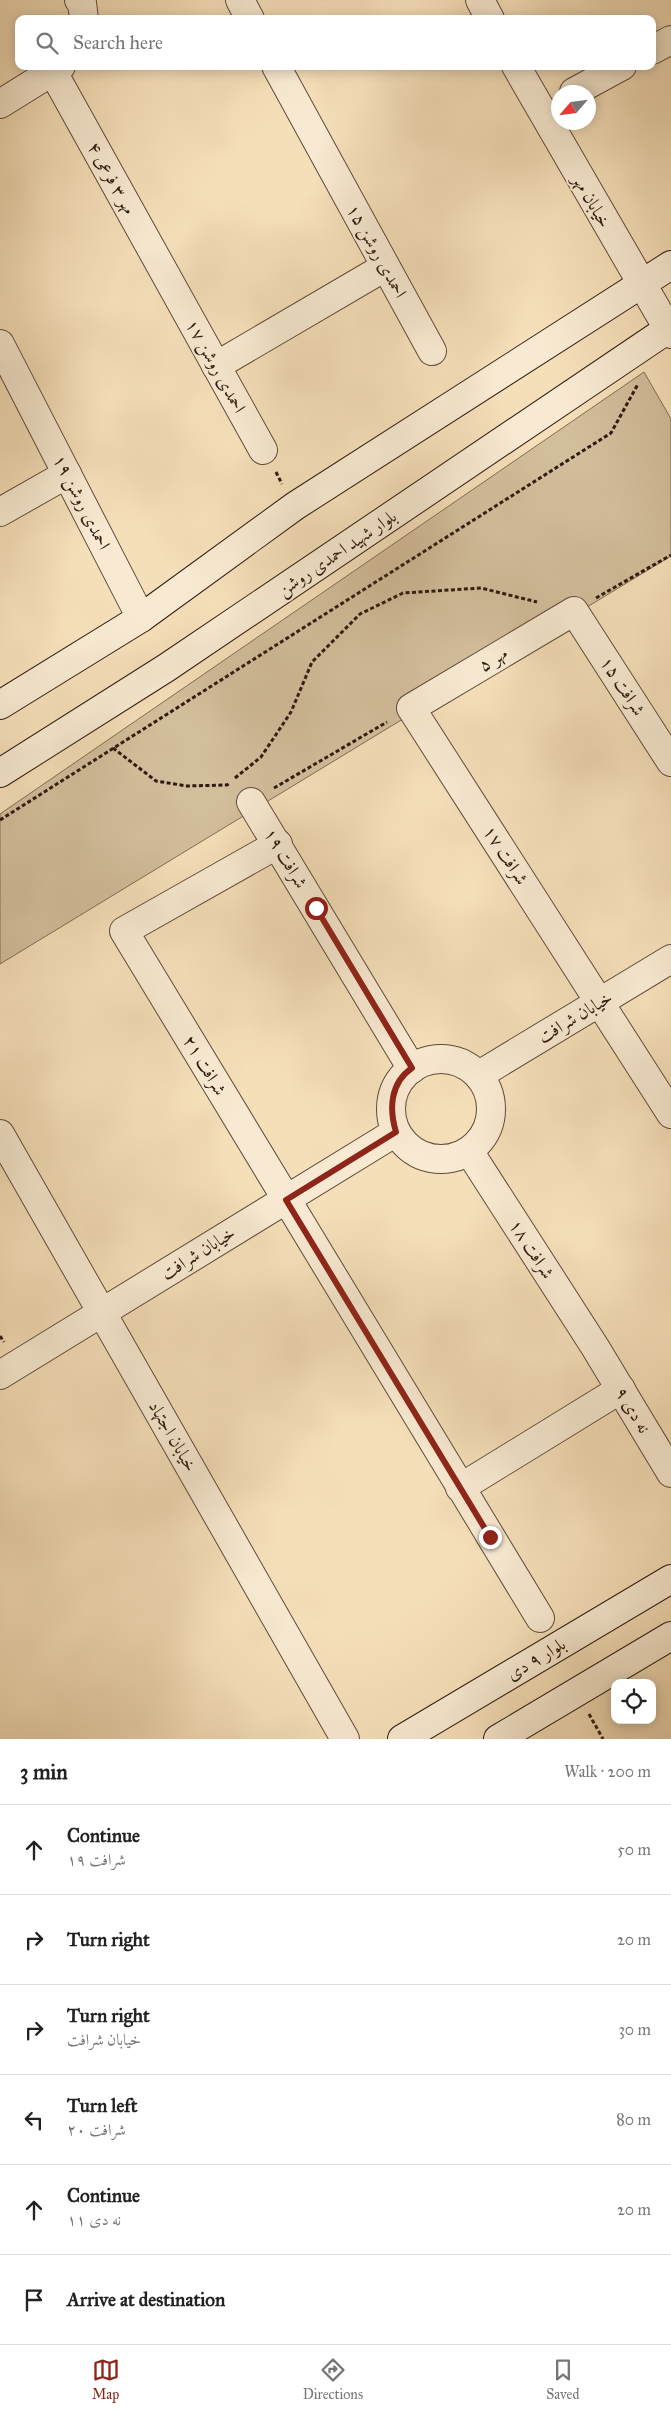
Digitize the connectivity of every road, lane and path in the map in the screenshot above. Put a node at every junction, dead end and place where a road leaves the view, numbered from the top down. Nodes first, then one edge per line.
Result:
1 (240, 0) edge
2 (480, 0) edge
3 (248, 15) edge
4 (488, 15) edge
5 (671, 40) edge
6 (656, 48) edge
7 (55, 70) edge
8 (58, 70) edge
9 (278, 70) edge
10 (519, 70) edge
11 (615, 70) edge
12 (587, 85) edge
13 (0, 104) edge
14 (549, 106) edge
15 (671, 265) edge
16 (386, 267) junction
17 (640, 283) junction
18 (170, 284) joint
19 (670, 330) edge
20 (0, 344) edge
21 (432, 351) dead end
22 (216, 366) junction
23 (640, 381) dead end
24 (263, 450) joint
25 (67, 474) junction
26 (295, 506) junction
27 (0, 512) edge
28 (671, 555) edge
29 (574, 611) junction
30 (142, 618) junction
31 (0, 705) edge
32 (411, 708) junction
33 (113, 748) junction
34 (671, 762) edge
35 (0, 773) edge
36 (252, 802) joint
37 (0, 820) edge
38 (278, 844) junction
39 (671, 960) edge
40 (601, 1002) junction
41 (412, 1068) junction
42 (479, 1075) junction
43 (671, 1114) edge
44 (396, 1132) junction
45 (0, 1134) edge
46 (469, 1151) junction
47 (286, 1200) junction
48 (102, 1312) junction
49 (595, 1347) joint
50 (0, 1375) edge
51 (621, 1389) junction
52 (671, 1472) edge
53 (460, 1488) junction
54 (671, 1579) edge
55 (540, 1618) dead end
56 (671, 1636) edge
57 (345, 1739) edge
58 (402, 1739) edge
59 (498, 1739) edge

1 - 3 street
2 - 4 street
5 - 6 street
7 - 13 street
8 - 18 street, مهر ۳ فرعی ۴
9 - 16 street, احمدی روشن ۱۵
10 - 14 street, خیابان مهر
11 - 12 street
14 - 17 street, خیابان مهر
15 - 17 street
16 - 21 street, احمدی روشن ۱۵
16 - 22 street
17 - 19 street, خیابان مهر
17 - 26 street
18 - 22 street, احمدی روشن ۱۷
19 - 35 street, بلوار شهید احمدی روشن
20 - 25 street, احمدی روشن ۱۹
22 - 24 street, احمدی روشن ۱۷
23 - 33 path
24 - 26 path
25 - 27 street
25 - 30 street, احمدی روشن ۱۹
26 - 30 street
28 - 29 path
29 - 32 street, مهر ۵
29 - 33 path
29 - 34 street, شرافت ۱۵
30 - 31 street
32 - 36 path
32 - 40 street, شرافت ۱۷
33 - 37 path
36 - 38 street, شرافت ۱۹
38 - 41 street, شرافت ۱۹
38 - 47 street, شرافت ۲۱
39 - 40 street, خیابان شرافت
40 - 42 street, خیابان شرافت
40 - 43 street, شرافت ۱۷
41 - 42 street
41 - 44 street
42 - 46 street
44 - 46 street
44 - 47 street, خیابان شرافت
45 - 48 street, خیابان اجتهاد
46 - 49 street, شرافت ۱۸
47 - 48 street, خیابان شرافت
47 - 53 street, شرافت ۲۱
48 - 50 street, خیابان شرافت
48 - 57 street, خیابان اجتهاد
49 - 51 street, نه دی ۹
51 - 52 street, نه دی ۹
51 - 53 street
53 - 55 street, شرافت ۲۱
54 - 58 street, بلوار ۹ دی
56 - 59 street

